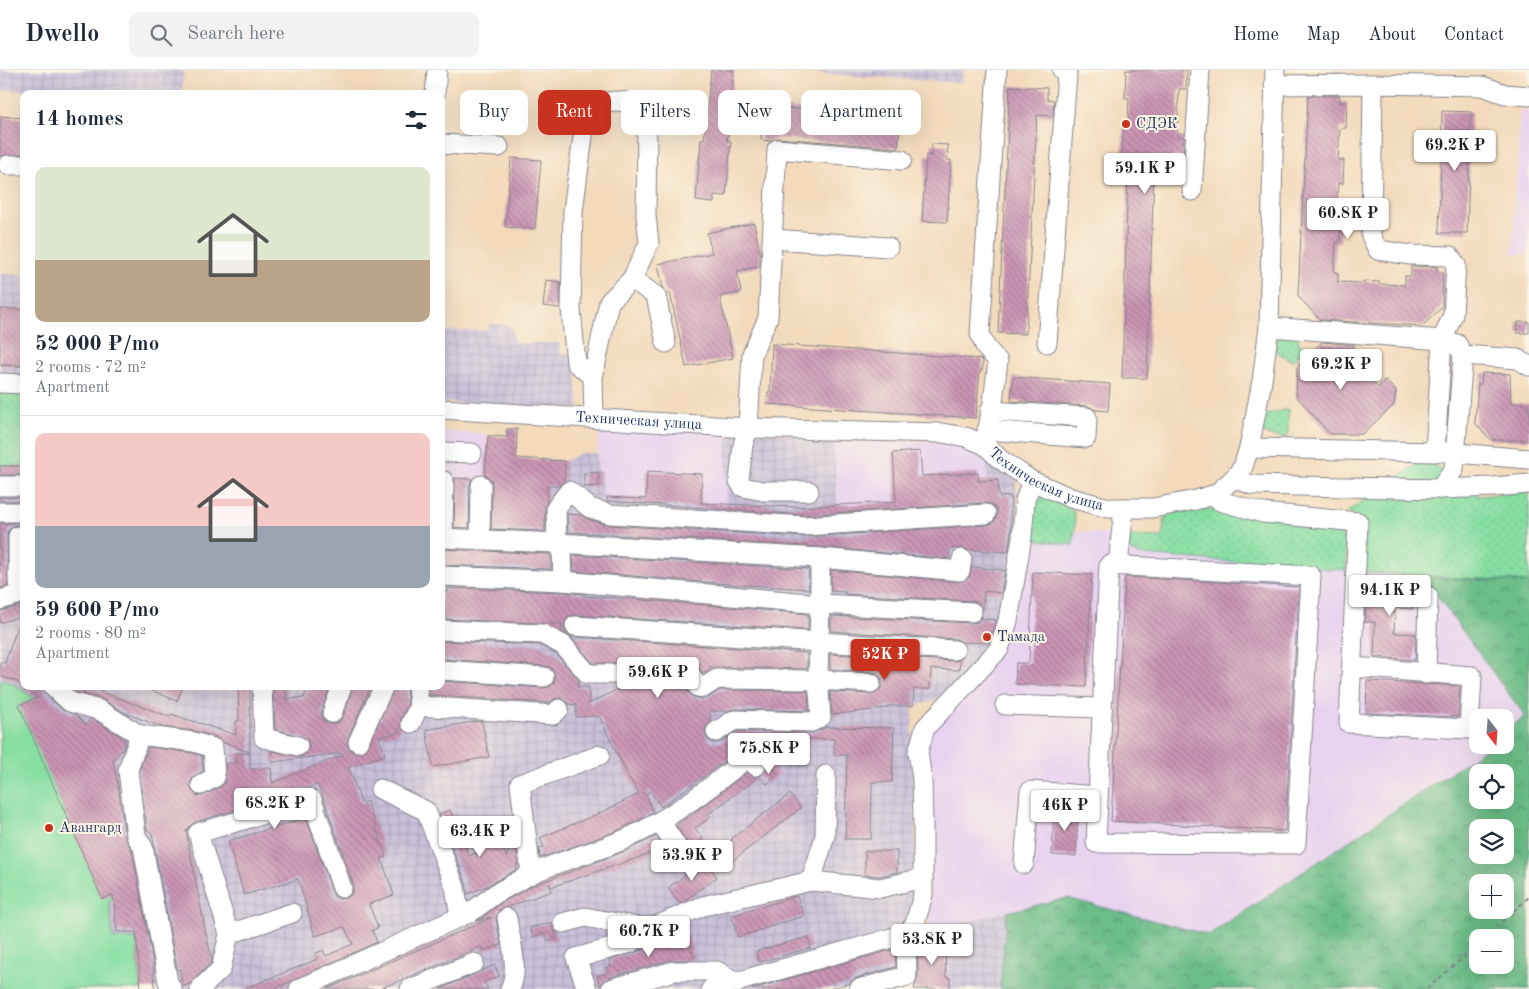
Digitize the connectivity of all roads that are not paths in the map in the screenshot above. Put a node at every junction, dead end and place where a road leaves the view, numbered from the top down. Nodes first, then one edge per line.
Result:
1 (437, 70) edge
2 (997, 70) edge
3 (1062, 70) edge
4 (1200, 70) edge
5 (1275, 78) edge
6 (1482, 78) edge
7 (1373, 84) junction
8 (435, 90) edge
9 (1529, 96) edge
10 (445, 144) edge
11 (499, 148) dead end
12 (902, 160) dead end
13 (1192, 190) dead end
14 (773, 239) junction
15 (888, 247) dead end
16 (632, 280) junction
17 (1269, 327) junction
18 (1442, 340) junction
19 (666, 343) dead end
20 (1047, 343) dead end
21 (1463, 355) junction
22 (1529, 366) edge
23 (593, 377) junction
24 (0, 383) edge
25 (20, 384) edge
26 (445, 409) edge
27 (990, 412) junction
28 (594, 417) junction
29 (748, 428) junction
30 (986, 438) junction
31 (1249, 448) junction
32 (445, 452) edge
33 (1435, 452) junction
34 (472, 453) dead end
35 (1455, 453) junction
36 (1529, 459) edge
37 (1234, 478) junction
38 (1032, 481) junction
39 (1529, 484) edge
40 (481, 485) dead end
41 (0, 486) edge
42 (20, 486) edge
43 (1440, 489) junction
44 (809, 491) dead end
45 (1216, 494) junction
46 (1124, 508) junction
47 (0, 512) edge
48 (20, 512) edge
49 (986, 514) dead end
50 (14, 536) edge
51 (445, 538) edge
52 (480, 540) junction
53 (557, 543) junction
54 (820, 558) junction
55 (962, 559) dead end
56 (1118, 565) junction
57 (445, 576) edge
58 (20, 581) edge
59 (563, 581) junction
60 (20, 589) edge
61 (1428, 596) dead end
62 (0, 600) edge
63 (820, 604) junction
64 (972, 612) dead end
65 (575, 626) dead end
66 (445, 630) edge
67 (819, 642) junction
68 (955, 650) dead end
69 (1352, 667) junction
70 (445, 670) edge
71 (652, 674) dead end
72 (1426, 674) junction
73 (691, 675) dead end
74 (544, 677) dead end
75 (818, 680) junction
76 (871, 683) dead end
77 (57, 690) edge
78 (262, 690) edge
79 (341, 690) edge
80 (382, 690) edge
81 (417, 690) edge
82 (1005, 705) dead end
83 (1102, 708) junction
84 (559, 709) dead end
85 (332, 714) dead end
86 (716, 732) dead end
87 (140, 735) junction
88 (358, 742) dead end
89 (298, 746) dead end
90 (600, 755) dead end
91 (756, 766) dead end
92 (826, 775) dead end
93 (201, 785) dead end
94 (380, 789) dead end
95 (1098, 796) junction
96 (660, 821) junction
97 (679, 850) dead end
98 (1024, 864) dead end
99 (531, 874) junction
100 (923, 878) junction
101 (811, 881) junction
102 (342, 888) dead end
103 (292, 913) dead end
104 (460, 917) junction
105 (507, 918) dead end
106 (563, 923) dead end
107 (649, 929) junction
108 (229, 934) junction
109 (906, 934) junction
110 (474, 963) dead end
111 (737, 983) junction
112 (906, 983) edge
113 (172, 989) edge
114 (200, 989) edge
115 (299, 989) edge
116 (410, 989) edge
117 (510, 989) edge
118 (587, 989) edge
119 (611, 989) edge
120 (711, 989) edge
121 (859, 989) edge

1 - 8 street
2 - 27 street
3 - 20 street
4 - 13 street
5 - 7 street
5 - 17 street, Техническая улица
6 - 7 street
6 - 9 street
7 - 18 street
10 - 11 street
12 - 14 street
14 - 15 street
14 - 29 street
16 - 19 street
16 - 23 street
16 - 23 street
17 - 18 street
17 - 31 street, Техническая улица
18 - 21 street
18 - 33 street
21 - 22 street
21 - 35 street
23 - 28 street
24 - 25 street
26 - 28 street, Техническая улица
27 - 30 street
27 - 30 street
28 - 29 street, Техническая улица
29 - 30 street, Техническая улица
29 - 44 street
30 - 38 street, Техническая улица
31 - 33 street
31 - 37 street, Техническая улица
32 - 34 street
33 - 35 street
35 - 36 street
35 - 43 street
37 - 43 street
37 - 45 street, Техническая улица
38 - 46 street, Техническая улица
38 - 100 street
39 - 43 street
40 - 52 street
41 - 42 street
45 - 46 street, Техническая улица
45 - 69 street
46 - 56 street
47 - 48 street
49 - 53 street
50 - 58 street
51 - 52 street
52 - 53 street
53 - 54 street
53 - 59 street
54 - 55 street
54 - 63 street
56 - 83 street
56 - 95 street
57 - 59 street
59 - 63 street
60 - 62 street
61 - 72 street
63 - 64 street
63 - 67 street
65 - 67 street
66 - 71 street
67 - 68 street
67 - 75 street
69 - 72 street
69 - 72 street
70 - 74 street
73 - 75 street
75 - 76 street
75 - 86 street
77 - 87 street
78 - 89 street
79 - 85 street
80 - 88 street
81 - 84 street
82 - 83 street
83 - 95 street
87 - 93 street
87 - 113 street
90 - 99 street
91 - 96 street
92 - 101 street
94 - 104 street
95 - 98 street
96 - 97 street
96 - 99 street
99 - 104 street
100 - 101 street
100 - 109 street
101 - 107 street
102 - 108 street
103 - 108 street
104 - 115 street
105 - 117 street
106 - 107 street
107 - 118 street
108 - 114 street
109 - 111 street
109 - 112 street
110 - 116 street
111 - 119 street
111 - 120 street
112 - 121 street

